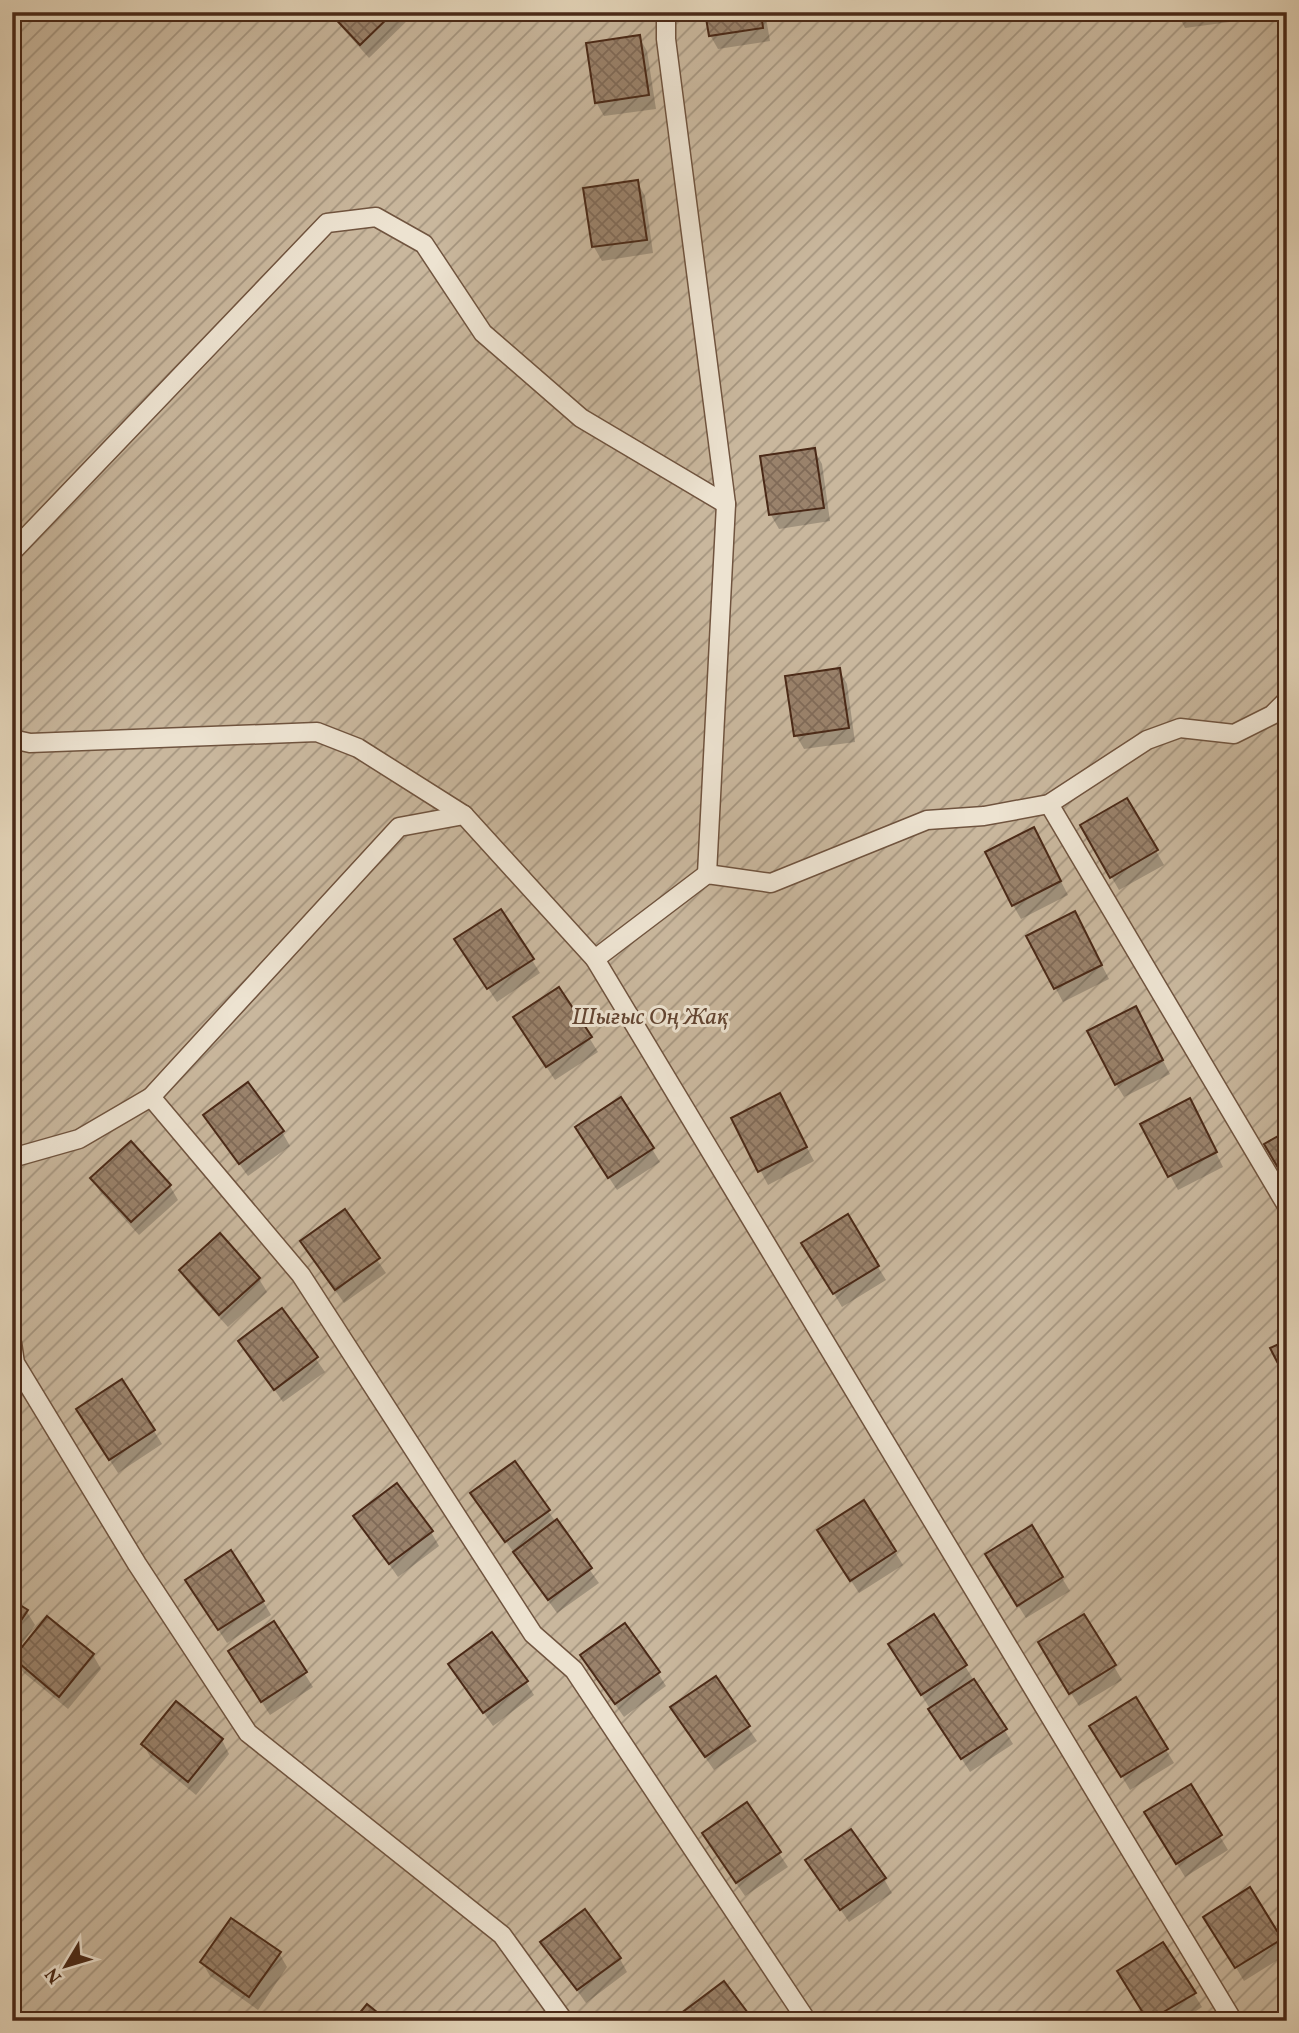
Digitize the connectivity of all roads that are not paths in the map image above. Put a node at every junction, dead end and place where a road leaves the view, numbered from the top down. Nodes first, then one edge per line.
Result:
1 (666, 12) edge
2 (726, 504) junction
3 (12, 552) edge
4 (1287, 701) edge
5 (12, 739) edge
6 (1049, 804) junction
7 (464, 815) junction
8 (707, 874) junction
9 (595, 959) junction
10 (151, 1097) junction
11 (12, 1158) edge
12 (1287, 1206) edge
13 (12, 1343) edge
14 (564, 2021) edge
15 (807, 2021) edge
16 (1233, 2021) edge

1 - 2 lane
2 - 3 lane
2 - 8 lane
4 - 6 lane
5 - 7 lane
6 - 8 lane
6 - 12 lane
7 - 9 lane
7 - 10 lane
8 - 9 lane
9 - 16 lane
10 - 11 lane
10 - 15 lane
13 - 14 lane

